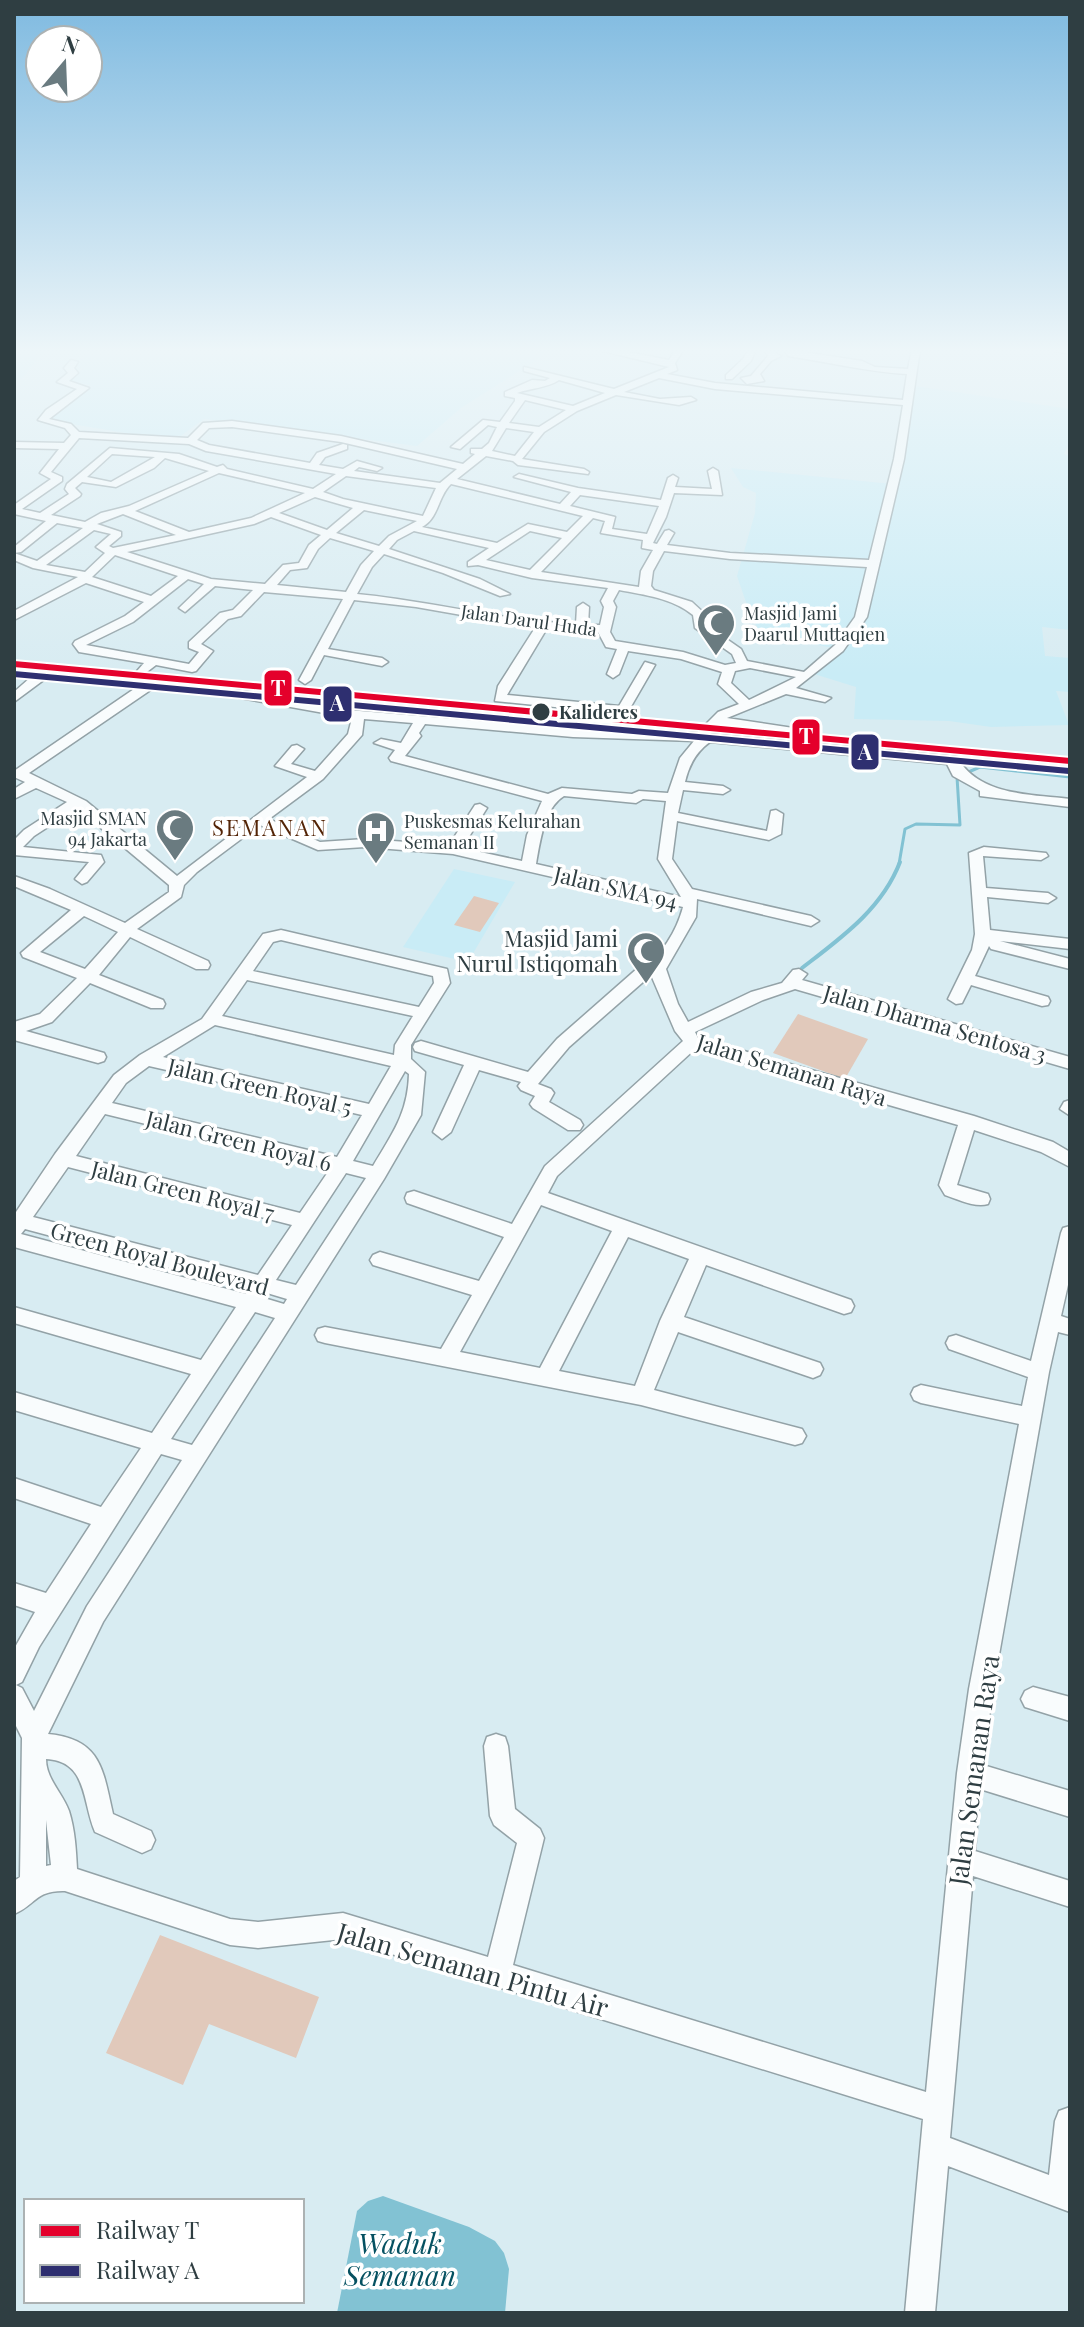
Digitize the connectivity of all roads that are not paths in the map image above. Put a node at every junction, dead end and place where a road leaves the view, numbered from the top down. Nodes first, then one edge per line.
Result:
1 (161, 457) edge
2 (58, 458) edge
3 (102, 458) edge
4 (181, 458) edge
5 (245, 458) edge
6 (269, 458) edge
7 (320, 458) edge
8 (425, 458) edge
9 (442, 458) edge
10 (478, 458) edge
11 (509, 458) edge
12 (899, 458) edge
13 (517, 459) joint
14 (280, 460) junction
15 (437, 461) junction
16 (534, 465) junction
17 (312, 467) junction
18 (377, 468) dead end
19 (466, 468) junction
20 (217, 470) junction
21 (713, 471) dead end
22 (345, 472) junction
23 (584, 472) dead end
24 (257, 477) junction
25 (519, 477) junction
26 (79, 478) junction
27 (410, 483) junction
28 (446, 483) junction
29 (500, 490) junction
30 (578, 491) junction
31 (316, 492) junction
32 (401, 493) dead end
33 (664, 504) junction
34 (362, 506) junction
35 (562, 508) junction
36 (14, 510) edge
37 (123, 510) junction
38 (269, 513) junction
39 (590, 515) junction
40 (42, 516) junction
41 (55, 519) junction
42 (427, 520) junction
43 (254, 521) junction
44 (89, 526) junction
45 (413, 528) junction
46 (655, 530) junction
47 (669, 533) dead end
48 (187, 535) junction
49 (329, 535) junction
50 (569, 536) junction
51 (318, 543) junction
52 (497, 546) junction
53 (660, 548) junction
54 (378, 551) junction
55 (15, 552) edge
56 (114, 552) junction
57 (476, 561) junction
58 (875, 564) junction
59 (37, 566) junction
60 (456, 574) junction
61 (186, 575) junction
62 (532, 575) junction
63 (84, 577) junction
64 (212, 582) junction
65 (615, 587) junction
66 (264, 589) junction
67 (650, 592) junction
68 (504, 594) dead end
69 (351, 597) junction
70 (150, 600) junction
71 (583, 607) dead end
72 (185, 608) dead end
73 (18, 611) edge
74 (542, 626) junction
75 (582, 629) junction
76 (604, 629) junction
77 (661, 634) dead end
78 (623, 648) junction
79 (320, 651) junction
80 (651, 658) junction
81 (382, 662) dead end
82 (736, 666) junction
83 (14, 672) edge
84 (148, 672) junction
85 (43, 674) junction
86 (613, 674) dead end
87 (807, 676) junction
88 (305, 680) dead end
89 (785, 690) junction
90 (14, 698) edge
91 (825, 698) dead end
92 (748, 706) junction
93 (360, 715) junction
94 (422, 720) junction
95 (716, 720) junction
96 (800, 733) dead end
97 (703, 738) junction
98 (381, 743) dead end
99 (405, 748) junction
100 (297, 749) dead end
101 (16, 774) edge
102 (318, 776) junction
103 (34, 783) junction
104 (723, 790) dead end
105 (675, 792) junction
106 (975, 792) dead end
107 (995, 794) junction
108 (14, 795) edge
109 (550, 799) junction
110 (77, 802) junction
111 (1070, 803) edge
112 (480, 808) dead end
113 (776, 814) dead end
114 (672, 816) junction
115 (260, 820) junction
116 (14, 850) edge
117 (453, 850) junction
118 (1041, 856) dead end
119 (528, 867) junction
120 (82, 879) dead end
121 (14, 881) edge
122 (177, 884) junction
123 (979, 892) junction
124 (689, 898) junction
125 (1048, 898) dead end
126 (80, 911) junction
127 (811, 921) dead end
128 (126, 930) junction
129 (28, 931) dead end
130 (983, 938) junction
131 (45, 940) junction
132 (1070, 944) edge
133 (29, 953) junction
134 (1070, 964) edge
135 (14, 965) edge
136 (202, 965) dead end
137 (658, 966) junction
138 (244, 974) junction
139 (87, 978) junction
140 (967, 979) junction
141 (956, 999) dead end
142 (1042, 1001) dead end
143 (157, 1004) dead end
144 (423, 1013) junction
145 (212, 1019) junction
146 (16, 1033) edge
147 (688, 1036) junction
148 (421, 1047) dead end
149 (98, 1057) dead end
150 (146, 1059) junction
151 (475, 1061) junction
152 (402, 1062) junction
153 (1070, 1063) edge
154 (532, 1079) junction
155 (99, 1106) junction
156 (375, 1112) junction
157 (968, 1121) junction
158 (574, 1125) dead end
159 (442, 1132) dead end
160 (1069, 1158) edge
161 (61, 1159) junction
162 (342, 1165) junction
163 (378, 1174) junction
164 (535, 1196) junction
165 (414, 1198) dead end
166 (981, 1199) dead end
167 (304, 1221) junction
168 (17, 1225) edge
169 (623, 1227) junction
170 (515, 1233) junction
171 (1070, 1233) edge
172 (14, 1240) edge
173 (701, 1253) junction
174 (380, 1260) dead end
175 (483, 1290) junction
176 (254, 1293) junction
177 (300, 1294) junction
178 (844, 1306) dead end
179 (288, 1313) junction
180 (14, 1315) edge
181 (670, 1321) junction
182 (1060, 1324) edge
183 (325, 1335) dead end
184 (956, 1343) dead end
185 (446, 1358) junction
186 (204, 1369) junction
187 (813, 1369) dead end
188 (1039, 1372) junction
189 (546, 1377) junction
190 (921, 1394) dead end
191 (641, 1396) junction
192 (14, 1401) edge
193 (1031, 1417) junction
194 (795, 1436) dead end
195 (154, 1443) junction
196 (195, 1455) junction
197 (14, 1488) edge
198 (106, 1519) junction
199 (14, 1594) edge
200 (51, 1606) junction
201 (14, 1674) edge
202 (14, 1696) edge
203 (1033, 1699) dead end
204 (1070, 1709) edge
205 (35, 1743) junction
206 (496, 1746) dead end
207 (969, 1773) junction
208 (34, 1778) junction
209 (1070, 1804) edge
210 (142, 1840) dead end
211 (959, 1859) junction
212 (65, 1878) junction
213 (23, 1892) edge
214 (1070, 1894) edge
215 (497, 1973) junction
216 (936, 2109) junction
217 (1069, 2121) edge
218 (933, 2146) junction
219 (1066, 2196) edge
220 (920, 2313) edge

1 - 26 street
2 - 36 street
3 - 26 street
4 - 20 street
5 - 20 street
6 - 14 street
7 - 17 street
8 - 15 street
9 - 15 street
10 - 19 street
11 - 13 street
12 - 58 street
13 - 16 street
14 - 17 street
14 - 24 street
15 - 19 street
16 - 23 street
16 - 25 street
17 - 22 street
18 - 22 street
19 - 28 street
20 - 24 street
20 - 37 street
21 - 33 street
22 - 27 street
22 - 31 street
24 - 31 street
25 - 29 street
25 - 30 street
26 - 40 street
27 - 28 street
27 - 32 street
28 - 29 street
28 - 42 street
29 - 35 street
30 - 33 street
30 - 35 street
31 - 34 street
31 - 38 street
33 - 46 street
34 - 42 street
34 - 49 street
35 - 39 street
36 - 40 street
37 - 44 street
37 - 48 street
38 - 43 street
38 - 49 street
39 - 46 street
39 - 50 street
40 - 41 street
41 - 44 street
41 - 55 street
42 - 45 street
43 - 48 street
43 - 51 street
44 - 56 street
44 - 59 street
45 - 52 street
45 - 54 street
46 - 53 street
47 - 53 street
48 - 56 street
49 - 51 street
49 - 54 street
50 - 52 street
50 - 62 street
51 - 66 street
52 - 57 street
53 - 58 street
53 - 67 street
54 - 60 street
54 - 69 street
55 - 59 street
56 - 61 street, Jalan Darul Huda
56 - 63 street
57 - 60 street
57 - 62 street
58 - 87 street
59 - 63 street
60 - 68 street
61 - 64 street, Jalan Darul Huda
61 - 70 street
62 - 65 street
63 - 70 street
63 - 73 street
64 - 66 street, Jalan Darul Huda
64 - 72 street
65 - 67 street
65 - 76 street
66 - 69 street, Jalan Darul Huda
66 - 84 street
67 - 82 street
69 - 74 street, Jalan Darul Huda
69 - 79 street
70 - 84 street
71 - 75 street
74 - 75 street, Jalan Darul Huda
74 - 80 street
75 - 76 street, Jalan Darul Huda
76 - 78 street, Jalan Darul Huda
77 - 80 street
78 - 80 street, Jalan Darul Huda
78 - 86 street
79 - 81 street
79 - 88 street
80 - 82 street, Jalan Darul Huda
82 - 87 street
82 - 92 street
83 - 85 street
84 - 85 street
84 - 93 street
84 - 101 street
85 - 90 street
87 - 89 street
89 - 91 street
89 - 92 street
92 - 95 street
93 - 94 street
93 - 102 street
94 - 97 street
94 - 99 street
95 - 96 street
95 - 97 street
97 - 105 street
97 - 107 street
98 - 99 street
99 - 109 street
100 - 102 street
101 - 103 street
102 - 115 street
103 - 108 street
103 - 110 street
104 - 105 street
105 - 109 street
105 - 114 street
106 - 107 street
107 - 111 street
109 - 119 street
110 - 116 street
110 - 122 street
112 - 117 street
113 - 114 street
114 - 124 street
115 - 117 street, Jalan SMA 94
115 - 122 street
116 - 120 street
117 - 119 street, Jalan SMA 94
118 - 123 street
119 - 124 street, Jalan SMA 94
121 - 126 street
122 - 128 street
123 - 125 street
123 - 130 street
124 - 127 street, Jalan SMA 94
124 - 137 street
126 - 128 street
126 - 131 street
128 - 136 street
128 - 139 street
129 - 131 street
130 - 132 street
130 - 134 street
130 - 140 street
131 - 133 street
133 - 135 street
133 - 139 street
137 - 147 street, Jalan Semanan Raya
137 - 154 street
138 - 144 street
138 - 144 street
138 - 145 street
139 - 143 street
139 - 146 street
140 - 141 street
140 - 142 street
144 - 152 street
145 - 150 street
145 - 152 street
146 - 149 street
147 - 153 street, Jalan Dharma Sentosa 3
147 - 157 street, Jalan Semanan Raya
147 - 164 street
148 - 151 street
150 - 155 street
150 - 156 street, Jalan Green Royal 5
151 - 154 street
151 - 159 street
152 - 156 street
152 - 163 street
154 - 158 street
155 - 161 street
155 - 162 street, Jalan Green Royal 6
156 - 162 street
157 - 160 street, Jalan Semanan Raya
157 - 166 street
161 - 167 street, Jalan Green Royal 7
161 - 168 street
162 - 163 street, Jalan Green Royal 6
162 - 167 street
163 - 177 street
164 - 169 street
164 - 170 street
165 - 170 street
167 - 176 street
168 - 176 street, Green Royal Boulevard
169 - 173 street
169 - 189 street
170 - 175 street
171 - 182 street, Jalan Semanan Raya
172 - 176 street, Green Royal Boulevard
173 - 178 street
173 - 181 street
174 - 175 street
175 - 185 street
176 - 177 street, Green Royal Boulevard
176 - 179 street, Green Royal Boulevard
176 - 186 street
177 - 179 street
179 - 196 street
180 - 186 street
181 - 187 street
181 - 191 street
182 - 188 street, Jalan Semanan Raya
183 - 185 street
184 - 188 street
185 - 189 street
186 - 195 street
188 - 193 street, Jalan Semanan Raya
189 - 191 street
190 - 193 street
191 - 194 street
192 - 195 street
193 - 207 street, Jalan Semanan Raya
195 - 196 street
195 - 198 street
196 - 205 street
197 - 198 street
198 - 200 street
199 - 200 street
200 - 201 street
202 - 205 street
203 - 204 street
205 - 208 street
205 - 210 street
206 - 215 street
207 - 209 street
207 - 211 street, Jalan Semanan Raya
208 - 212 street
208 - 213 street
211 - 214 street
211 - 216 street, Jalan Semanan Raya
212 - 213 street, Jalan Semanan Pintu Air
212 - 215 street, Jalan Semanan Pintu Air
215 - 216 street, Jalan Semanan Pintu Air
216 - 218 street, Jalan Semanan Raya
217 - 219 street
218 - 219 street
218 - 220 street, Jalan Semanan Raya

